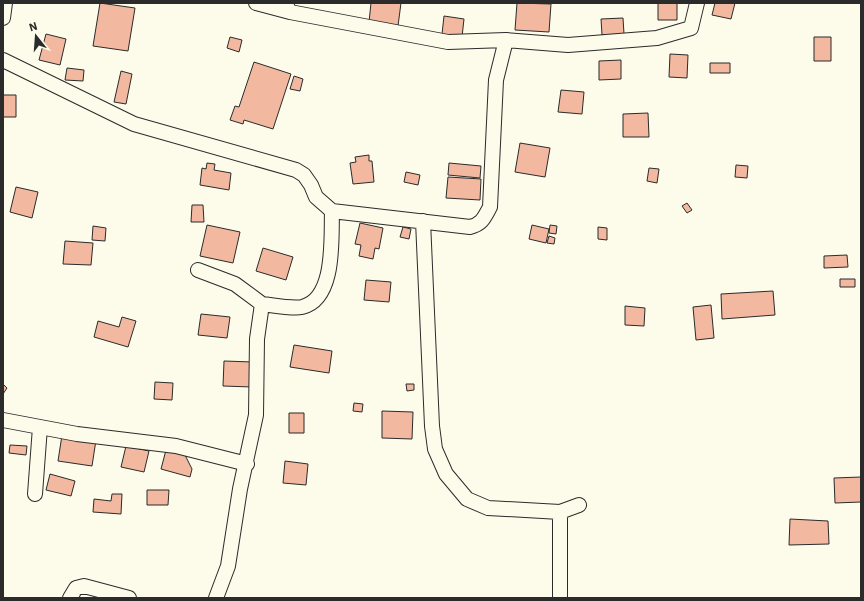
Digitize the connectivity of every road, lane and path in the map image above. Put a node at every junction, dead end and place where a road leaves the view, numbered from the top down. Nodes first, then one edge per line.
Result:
1 (5, 3) edge
2 (256, 3) edge
3 (697, 3) edge
4 (288, 7) edge
5 (3, 18) edge
6 (506, 40) junction
7 (3, 60) edge
8 (332, 210) junction
9 (422, 221) junction
10 (198, 270) dead end
11 (262, 304) junction
12 (3, 420) edge
13 (40, 427) junction
14 (247, 464) junction
15 (35, 494) dead end
16 (579, 505) dead end
17 (560, 512) junction
18 (70, 598) edge
19 (129, 598) edge
20 (216, 598) edge
21 (560, 598) edge

1 - 5 street
2 - 4 street
3 - 6 street
4 - 6 street
6 - 9 street
7 - 8 street
8 - 9 street
8 - 11 street
9 - 17 street
10 - 11 street
11 - 14 street
12 - 13 street
13 - 14 street
13 - 15 street
14 - 20 street
16 - 17 street
17 - 21 street
18 - 19 street

